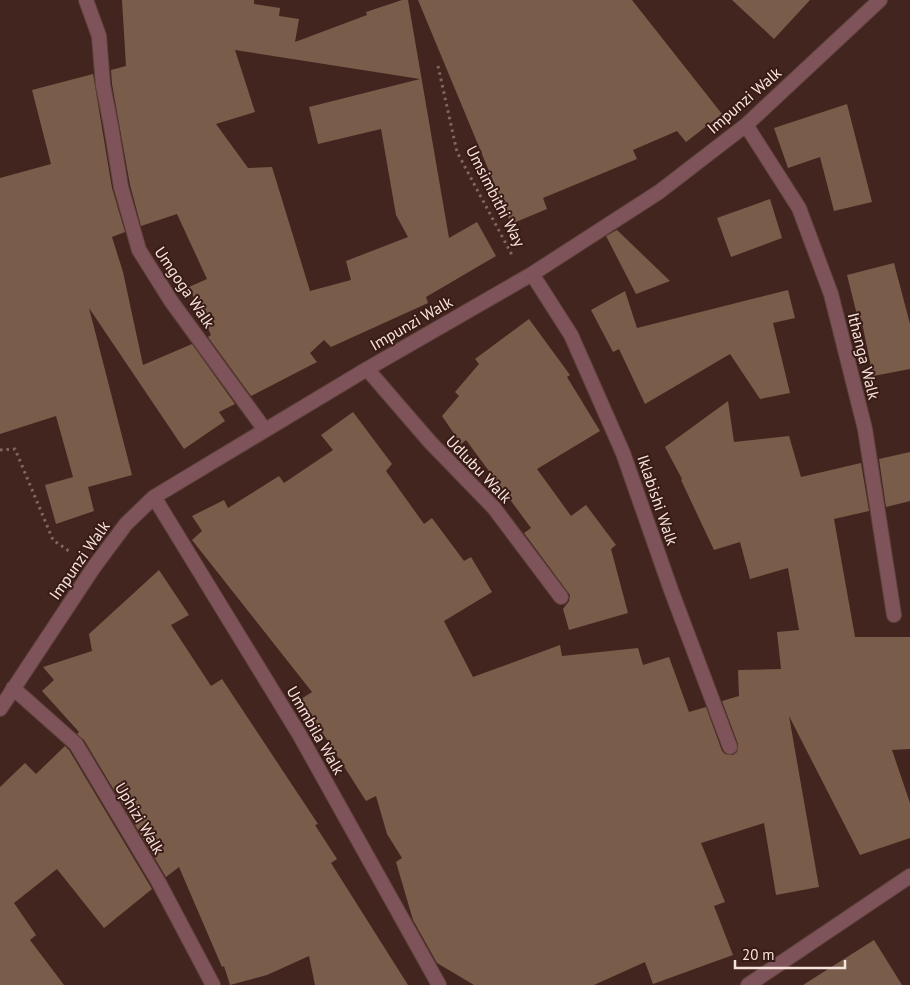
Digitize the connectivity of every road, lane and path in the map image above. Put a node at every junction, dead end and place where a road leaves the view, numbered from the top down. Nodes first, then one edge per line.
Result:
1 (86, 0) edge
2 (880, 0) edge
3 (438, 66) dead end
4 (746, 124) junction
5 (528, 276) junction
6 (367, 369) junction
7 (265, 430) junction
8 (0, 450) edge
9 (154, 497) junction
10 (94, 567) junction
11 (561, 597) dead end
12 (894, 615) dead end
13 (13, 688) junction
14 (0, 709) edge
15 (730, 747) dead end
16 (910, 876) edge
17 (213, 985) edge
18 (439, 985) edge
19 (748, 985) edge

1 - 7 street, Umgoga Walk
2 - 4 street, Impunzi Walk
3 - 5 path, Umsimbithi Way
4 - 5 street, Impunzi Walk
4 - 12 street, Ithanga Walk
5 - 6 street, Impunzi Walk
5 - 15 street, Iklabishi Walk
6 - 7 street, Impunzi Walk
6 - 11 street, Udlubu Walk
7 - 9 street, Impunzi Walk
8 - 10 path
9 - 10 street, Impunzi Walk
9 - 18 street, Ummbila Walk
10 - 13 street, Impunzi Walk
13 - 14 street, Impunzi Walk
13 - 17 street, Uphizi Walk
16 - 19 street

